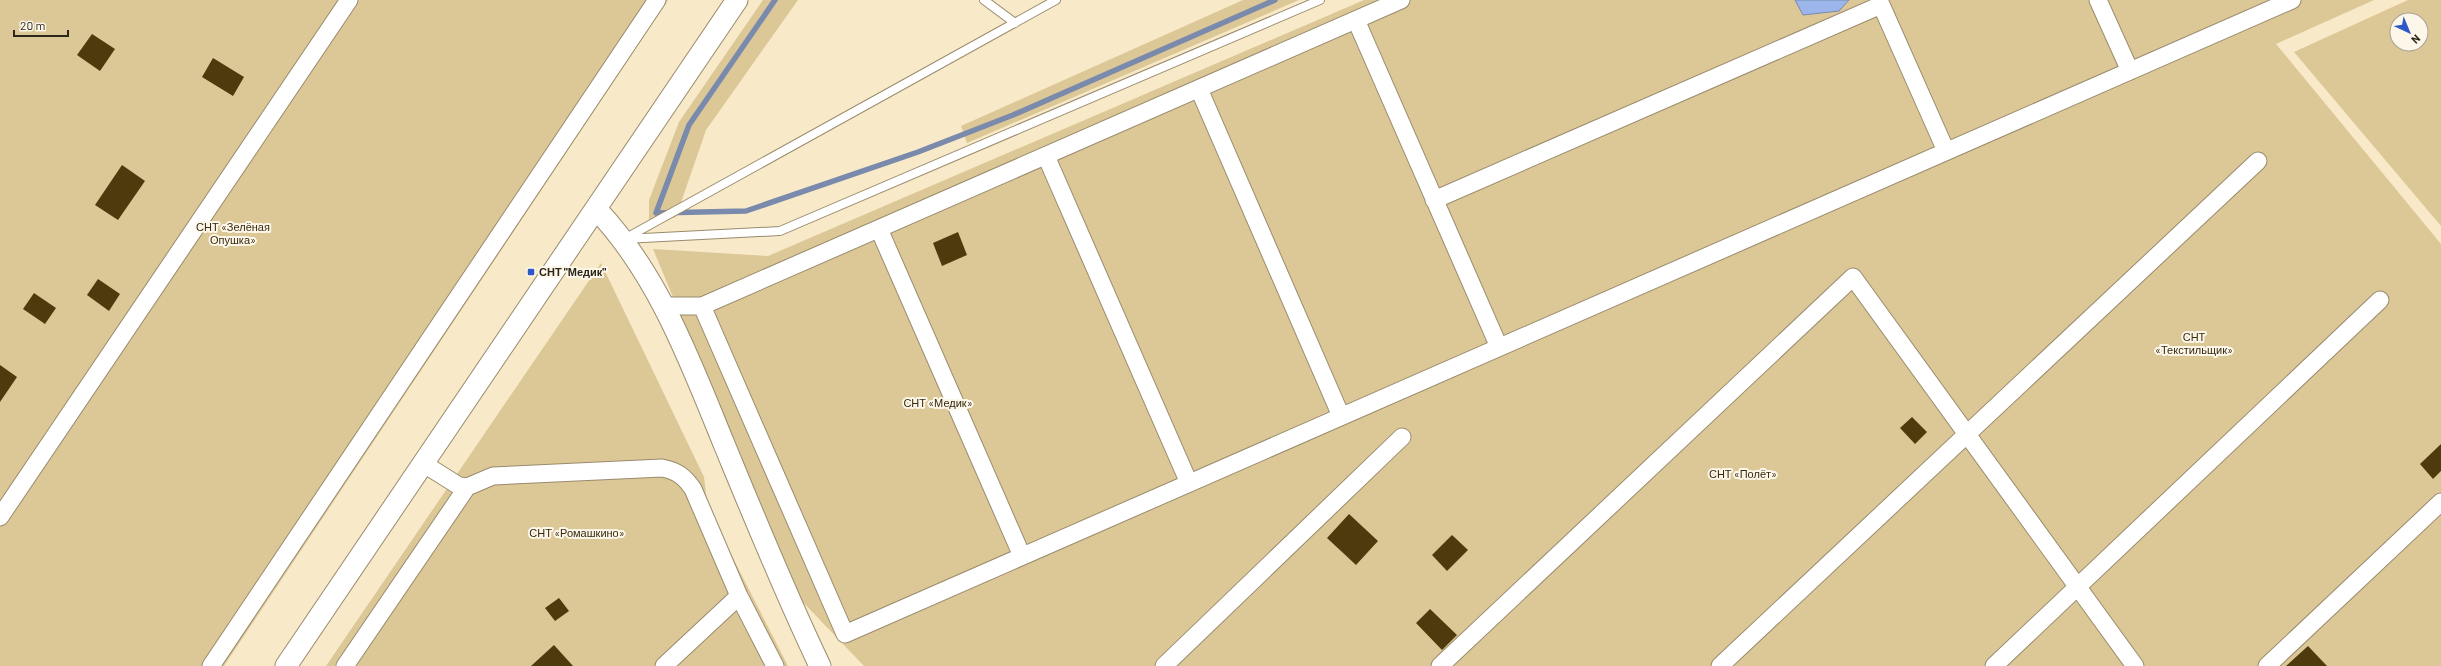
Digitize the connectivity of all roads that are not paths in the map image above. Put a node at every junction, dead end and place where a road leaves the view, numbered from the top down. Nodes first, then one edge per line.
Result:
1 (349, 0) edge
2 (656, 0) edge
3 (737, 0) edge
4 (984, 0) edge
5 (1056, 0) edge
6 (1320, 0) edge
7 (1401, 0) edge
8 (2098, 0) edge
9 (2292, 0) edge
10 (1880, 2) edge
11 (1356, 20) junction
12 (1015, 22) junction
13 (2130, 71) junction
14 (1199, 89) junction
15 (1946, 151) junction
16 (1046, 156) junction
17 (2258, 161) dead end
18 (1434, 200) junction
19 (597, 210) junction
20 (879, 229) junction
21 (623, 239) junction
22 (2380, 300) dead end
23 (663, 306) junction
24 (702, 306) junction
25 (1499, 347) junction
26 (1342, 416) junction
27 (1965, 434) junction
28 (1402, 436) dead end
29 (424, 464) junction
30 (1189, 483) junction
31 (467, 487) junction
32 (2441, 502) edge
33 (0, 517) edge
34 (1022, 556) junction
35 (2077, 587) junction
36 (739, 596) junction
37 (211, 666) edge
38 (286, 666) edge
39 (345, 666) edge
40 (664, 666) edge
41 (775, 666) edge
42 (820, 666) edge
43 (1164, 666) edge
44 (1440, 666) edge
45 (1720, 666) edge
46 (1994, 666) edge
47 (2135, 666) edge
48 (2267, 666) edge

1 - 33 street
2 - 37 street
3 - 19 street
4 - 12 lane
5 - 12 lane
6 - 21 lane
7 - 11 street
8 - 13 street
9 - 13 street
10 - 15 street
10 - 18 street
11 - 14 street
11 - 18 street
12 - 21 lane
13 - 15 street
14 - 16 street
14 - 26 street
15 - 25 street
16 - 20 street
16 - 30 street
17 - 27 street
18 - 25 street
19 - 21 street
19 - 29 street
20 - 24 street
20 - 34 street
21 - 23 street
22 - 35 street
23 - 24 street
23 - 42 street
24 - 34 street
25 - 26 street
26 - 30 street
27 - 35 street
27 - 44 street
27 - 45 street
28 - 43 street
29 - 31 street
29 - 38 street
30 - 34 street
31 - 36 street
31 - 39 street
32 - 48 street
35 - 46 street
35 - 47 street
36 - 40 street
36 - 41 street

